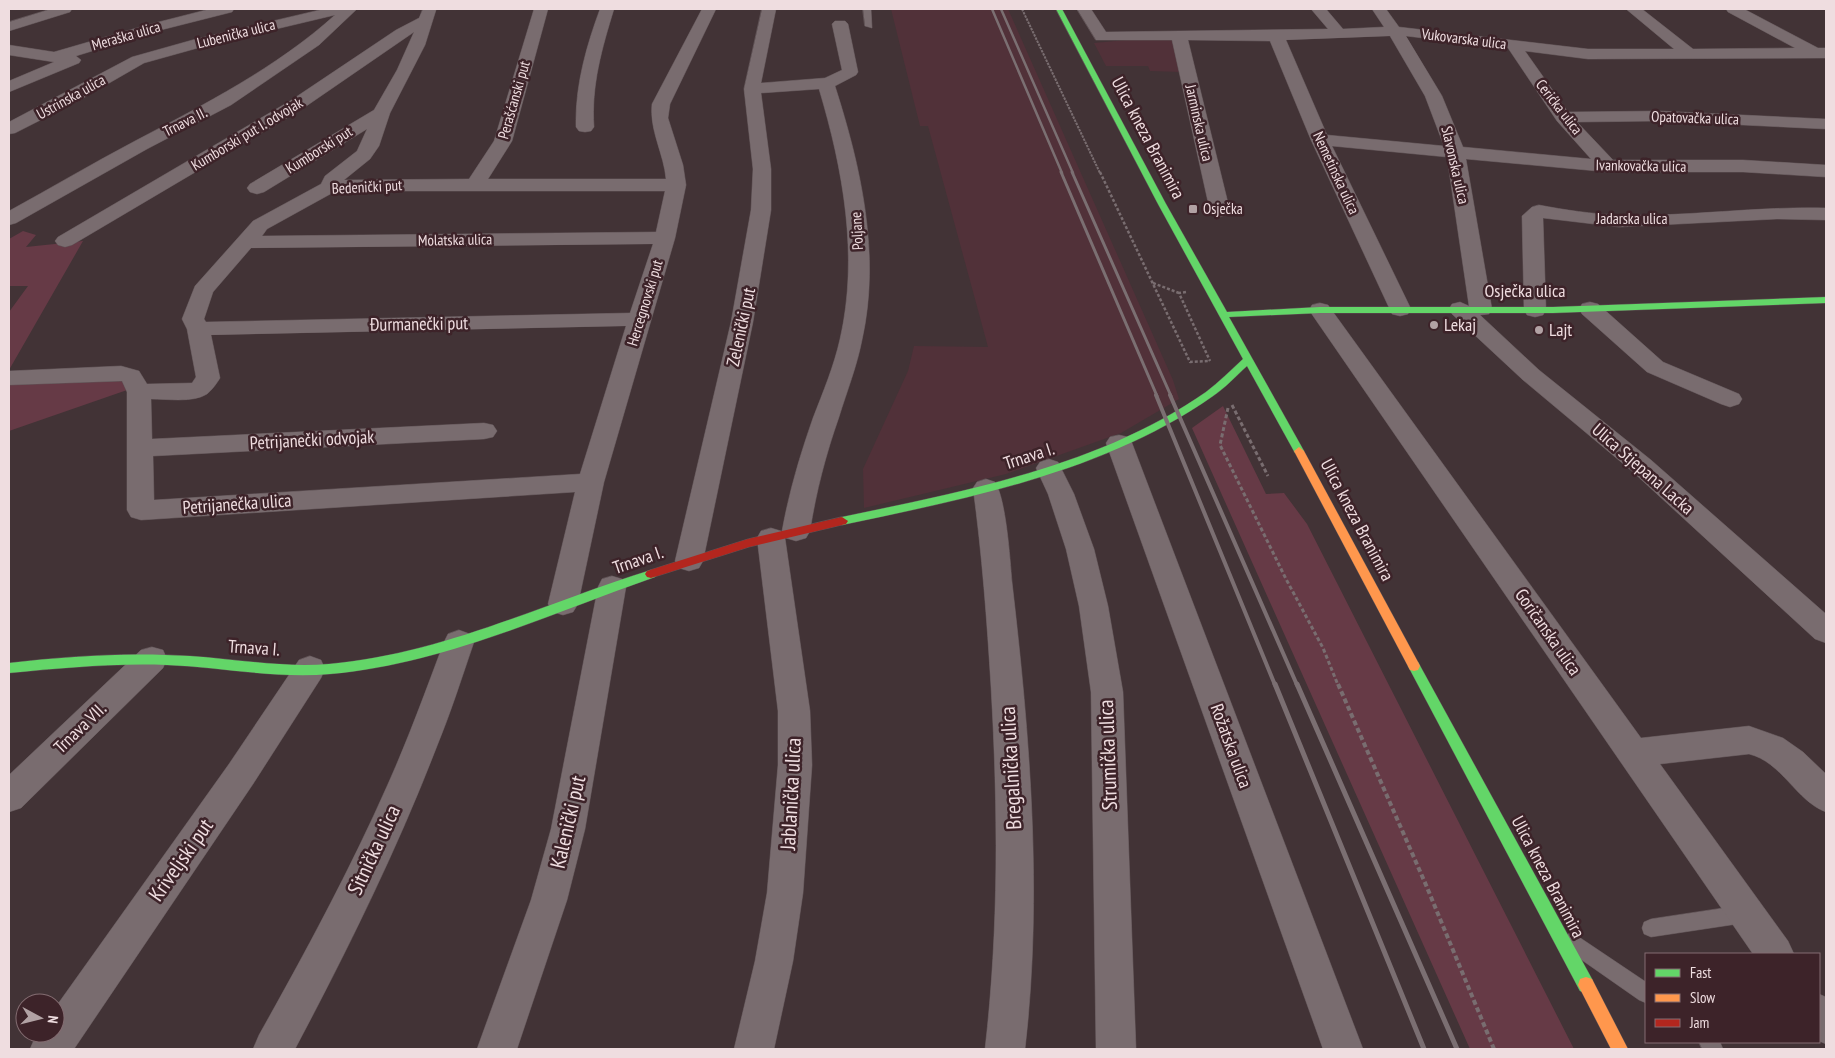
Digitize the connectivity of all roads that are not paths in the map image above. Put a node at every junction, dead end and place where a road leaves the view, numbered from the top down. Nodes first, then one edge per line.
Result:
1 (16, 9) edge
2 (65, 9) edge
3 (227, 9) edge
4 (342, 9) edge
5 (350, 9) edge
6 (540, 9) edge
7 (607, 9) edge
8 (709, 9) edge
9 (769, 9) edge
10 (867, 9) edge
11 (1059, 9) edge
12 (1084, 9) edge
13 (1318, 9) edge
14 (1379, 9) edge
15 (1633, 9) edge
16 (1733, 9) edge
17 (9, 13) edge
18 (428, 15) edge
19 (840, 24) dead end
20 (869, 26) dead end
21 (9, 27) edge
22 (1395, 31) junction
23 (1339, 33) junction
24 (1179, 36) junction
25 (1276, 36) junction
26 (1513, 45) junction
27 (9, 50) edge
28 (1690, 54) junction
29 (1822, 56) edge
30 (55, 58) junction
31 (87, 62) junction
32 (131, 63) junction
33 (826, 83) junction
34 (9, 87) edge
35 (752, 89) junction
36 (381, 113) junction
37 (1563, 117) junction
38 (1826, 124) edge
39 (585, 127) dead end
40 (9, 129) edge
41 (1320, 140) junction
42 (1456, 153) junction
43 (1608, 166) junction
44 (1826, 171) edge
45 (475, 184) junction
46 (676, 185) junction
47 (328, 187) junction
48 (258, 188) dead end
49 (1220, 211) dead end
50 (1826, 214) edge
51 (9, 219) edge
52 (666, 238) junction
53 (65, 241) dead end
54 (245, 242) junction
55 (1826, 300) edge
56 (1590, 308) junction
57 (1470, 309) junction
58 (1320, 310) junction
59 (1400, 310) junction
60 (1535, 310) junction
61 (1224, 315) junction
62 (639, 319) junction
63 (198, 329) junction
64 (1248, 360) junction
65 (9, 378) edge
66 (139, 392) junction
67 (1730, 399) dead end
68 (484, 431) dead end
69 (1119, 443) junction
70 (141, 448) junction
71 (1050, 468) junction
72 (591, 482) junction
73 (986, 488) junction
74 (784, 534) junction
75 (689, 561) junction
76 (612, 587) junction
77 (564, 604) junction
78 (1826, 631) edge
79 (459, 642) junction
80 (152, 659) junction
81 (9, 668) edge
82 (310, 669) junction
83 (1633, 753) junction
84 (9, 797) edge
85 (1826, 797) edge
86 (1745, 914) junction
87 (1651, 928) dead end
88 (1555, 929) junction
89 (1774, 953) edge
90 (1645, 992) edge
91 (50, 1049) edge
92 (273, 1049) edge
93 (497, 1049) edge
94 (754, 1049) edge
95 (1005, 1049) edge
96 (1116, 1049) edge
97 (1343, 1049) edge
98 (1620, 1049) edge

1 - 17 street
2 - 21 street
3 - 30 street, Meraška ulica
4 - 32 street, Lubenička ulica
5 - 51 street, Trnava II.
6 - 45 street, Perašćanski put
7 - 39 street
8 - 46 street, Hercegnovski put
9 - 35 street
10 - 20 lane
11 - 61 street, Ulica kneza Branimira
12 - 24 street, Vukovarska ulica
13 - 23 street
14 - 22 street, Slavonska ulica
15 - 28 street
16 - 29 street
18 - 36 street, Kumborski put
18 - 53 street, Kumborski put I. odvojak
19 - 33 street
22 - 23 street, Vukovarska ulica
22 - 26 street, Vukovarska ulica
22 - 42 street, Slavonska ulica
23 - 25 street, Vukovarska ulica
24 - 25 street, Vukovarska ulica
24 - 49 street, Jarminska ulica
25 - 41 street, Nemetinska ulica
26 - 28 street, Vukovarska ulica
26 - 37 street, Cerićka ulica
27 - 30 street
28 - 29 street, Vukovarska ulica
30 - 31 street
31 - 32 street
31 - 34 street, Meraška ulica
32 - 40 street, Ustrinska ulica
33 - 35 street
33 - 74 street, Poljane
35 - 75 street, Zelenički put
36 - 47 street, Kumborski put
36 - 48 street, Kumborski put
37 - 38 street, Opatovačka ulica
37 - 43 street, Cerićka ulica
41 - 42 street, Ivankovačka ulica
41 - 59 street, Nemetinska ulica
42 - 43 street, Ivankovačka ulica
42 - 57 street, Slavonska ulica
43 - 44 street, Ivankovačka ulica
45 - 46 street, Bedenički put
45 - 47 street, Bedenički put
46 - 52 street, Hercegnovski put
47 - 54 street, Bedenički put
50 - 60 street, Jadarska ulica
52 - 54 street, Molatska ulica
52 - 62 street, Hercegnovski put
54 - 63 street, Bedenički put
55 - 56 street, Osječka ulica
56 - 60 street, Osječka ulica
56 - 67 street
57 - 59 street, Osječka ulica
57 - 60 street, Osječka ulica
57 - 78 street, Ulica Stjepana Lacka
58 - 59 street, Osječka ulica
58 - 61 street, Osječka ulica
58 - 83 street, Goričanska ulica
61 - 64 street, Ulica kneza Branimira
62 - 63 street, Đurmanečki put
62 - 72 street, Hercegnovski put
63 - 66 street, Bedenički put
64 - 69 street, Trnava I.
64 - 88 street, Ulica kneza Branimira
65 - 66 street
66 - 70 street, Petrijanečka ulica
68 - 70 street, Petrijanečki odvojak
69 - 71 street, Trnava I.
69 - 97 street, Rožatska ulica
70 - 72 street, Petrijanečka ulica
71 - 73 street, Trnava I.
71 - 96 street, Strumička ulica
72 - 77 street, Hercegnovski put
73 - 74 street, Trnava I.
73 - 95 street, Bregalnička ulica
74 - 75 street, Trnava I.
74 - 94 street, Jablanička ulica
75 - 76 street, Trnava I.
76 - 77 street, Trnava I.
76 - 93 street, Kalenički put
77 - 79 street, Trnava I.
79 - 82 street, Trnava I.
79 - 92 street, Sitnička ulica
80 - 81 street, Trnava I.
80 - 82 street, Trnava I.
80 - 84 street, Trnava VII.
82 - 91 street, Kriveljski put
83 - 85 street
83 - 86 street, Goričanska ulica
86 - 87 lane
86 - 89 street, Goričanska ulica
88 - 90 lane
88 - 98 street, Ulica kneza Branimira

